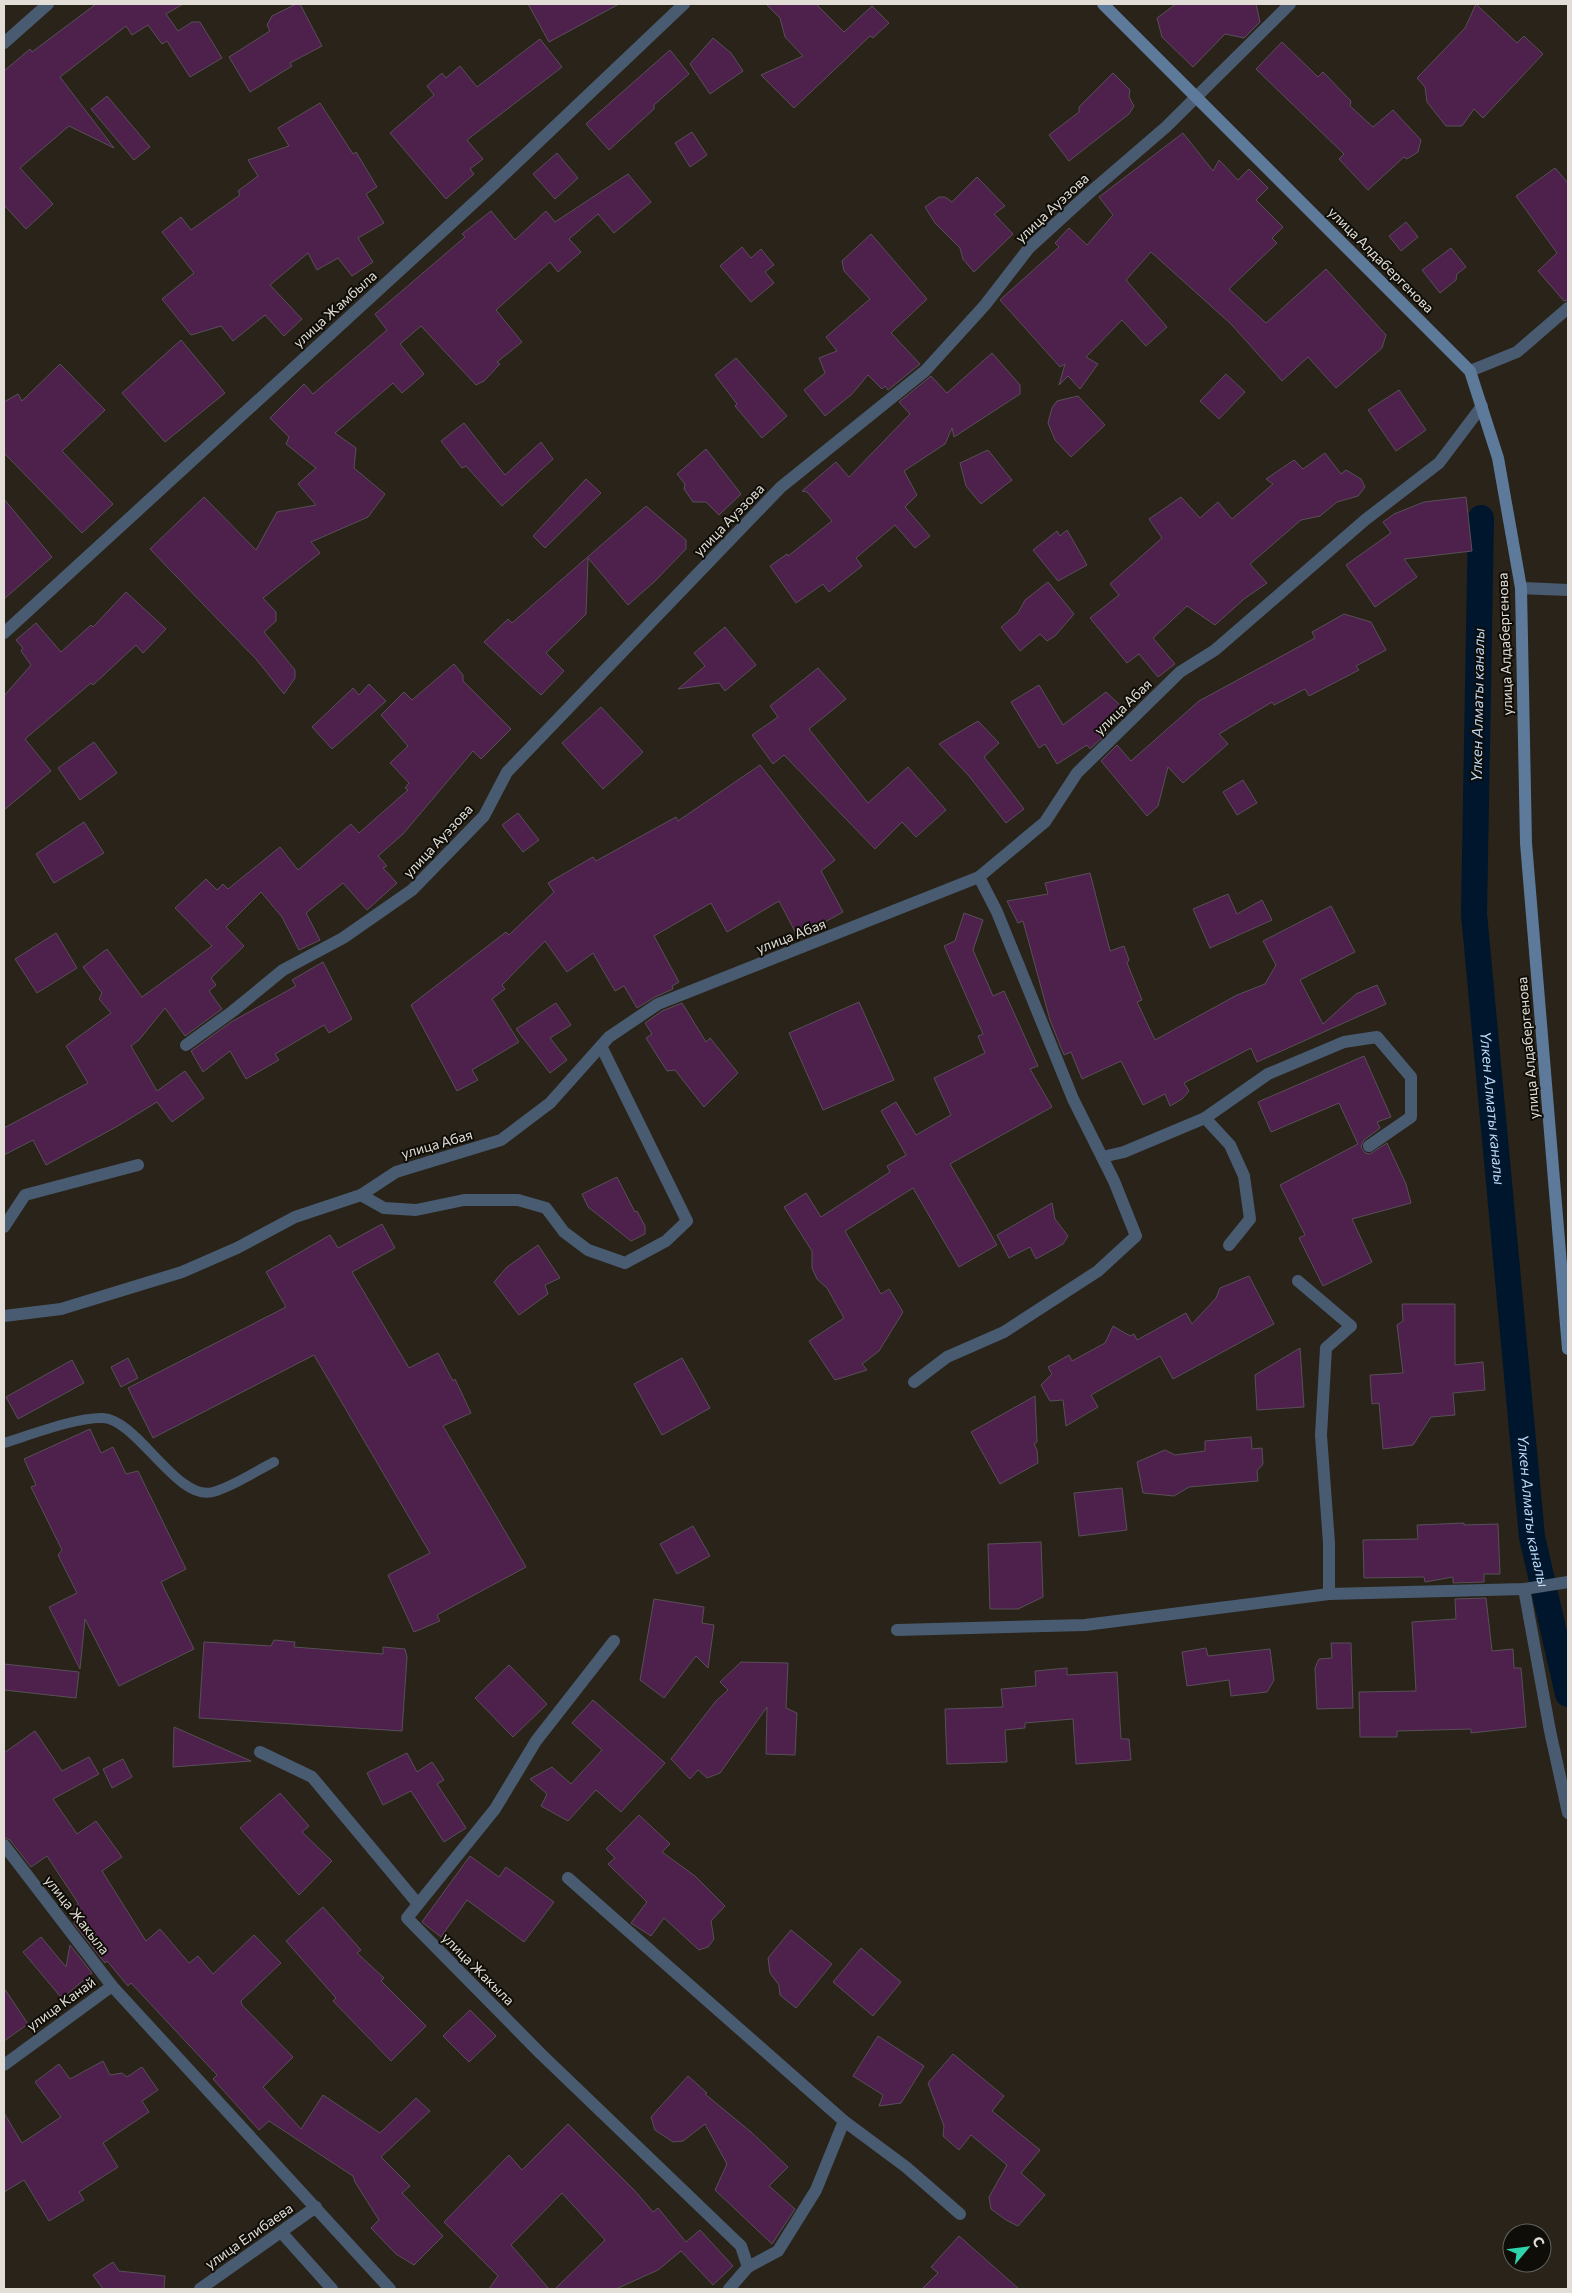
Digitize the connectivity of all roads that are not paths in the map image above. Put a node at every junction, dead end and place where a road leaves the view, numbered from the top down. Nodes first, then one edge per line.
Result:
1 (48, 4) edge
2 (684, 4) edge
3 (1103, 4) edge
4 (1290, 4) edge
5 (4, 43) edge
6 (1197, 96) junction
7 (1568, 308) edge
8 (1470, 371) junction
9 (1482, 406) junction
10 (1521, 588) junction
11 (1568, 590) edge
12 (4, 633) edge
13 (979, 877) junction
14 (186, 1045) dead end
15 (601, 1046) junction
16 (1205, 1118) junction
17 (1369, 1146) dead end
18 (1102, 1158) junction
19 (138, 1165) dead end
20 (361, 1195) junction
21 (4, 1227) edge
22 (1228, 1245) dead end
23 (1298, 1281) dead end
24 (4, 1316) edge
25 (1568, 1348) edge
26 (914, 1382) dead end
27 (4, 1443) edge
28 (274, 1462) dead end
29 (1568, 1582) edge
30 (1524, 1589) junction
31 (1329, 1594) junction
32 (897, 1630) dead end
33 (614, 1642) dead end
34 (260, 1752) dead end
35 (1568, 1813) edge
36 (4, 1845) edge
37 (568, 1878) dead end
38 (418, 1904) junction
39 (112, 1986) junction
40 (4, 2065) edge
41 (844, 2121) junction
42 (316, 2207) junction
43 (960, 2214) dead end
44 (281, 2232) junction
45 (748, 2268) junction
46 (200, 2289) edge
47 (332, 2289) edge
48 (390, 2289) edge
49 (729, 2289) edge

1 - 5 street
2 - 12 street, улица Жамбыла
3 - 6 main road, улица Алдабергенова
4 - 6 street, улица Ауэзова
6 - 8 main road, улица Алдабергенова
6 - 14 street, улица Ауэзова
7 - 8 street
8 - 9 main road, улица Алдабергенова
9 - 10 main road, улица Алдабергенова
9 - 13 street, улица Абая
10 - 11 street
10 - 25 main road, улица Алдабергенова
13 - 15 street, улица Абая
13 - 18 street
15 - 20 street, улица Абая
15 - 20 street
16 - 17 street
16 - 18 street
16 - 22 street
18 - 26 street
19 - 21 street
20 - 24 street, улица Абая
23 - 31 street
27 - 28 lane
29 - 30 street
30 - 31 street
30 - 35 street
31 - 32 street
33 - 38 street, улица Жакыла
34 - 38 street
36 - 39 street, улица Жакыла
37 - 41 street
38 - 45 street, улица Жакыла
39 - 40 street, улица Канай
39 - 42 street, улица Жакыла
41 - 43 street
41 - 45 street
42 - 44 street, улица Елибаева
42 - 48 street, улица Жакыла
44 - 46 street, улица Елибаева
44 - 47 street
45 - 49 street

